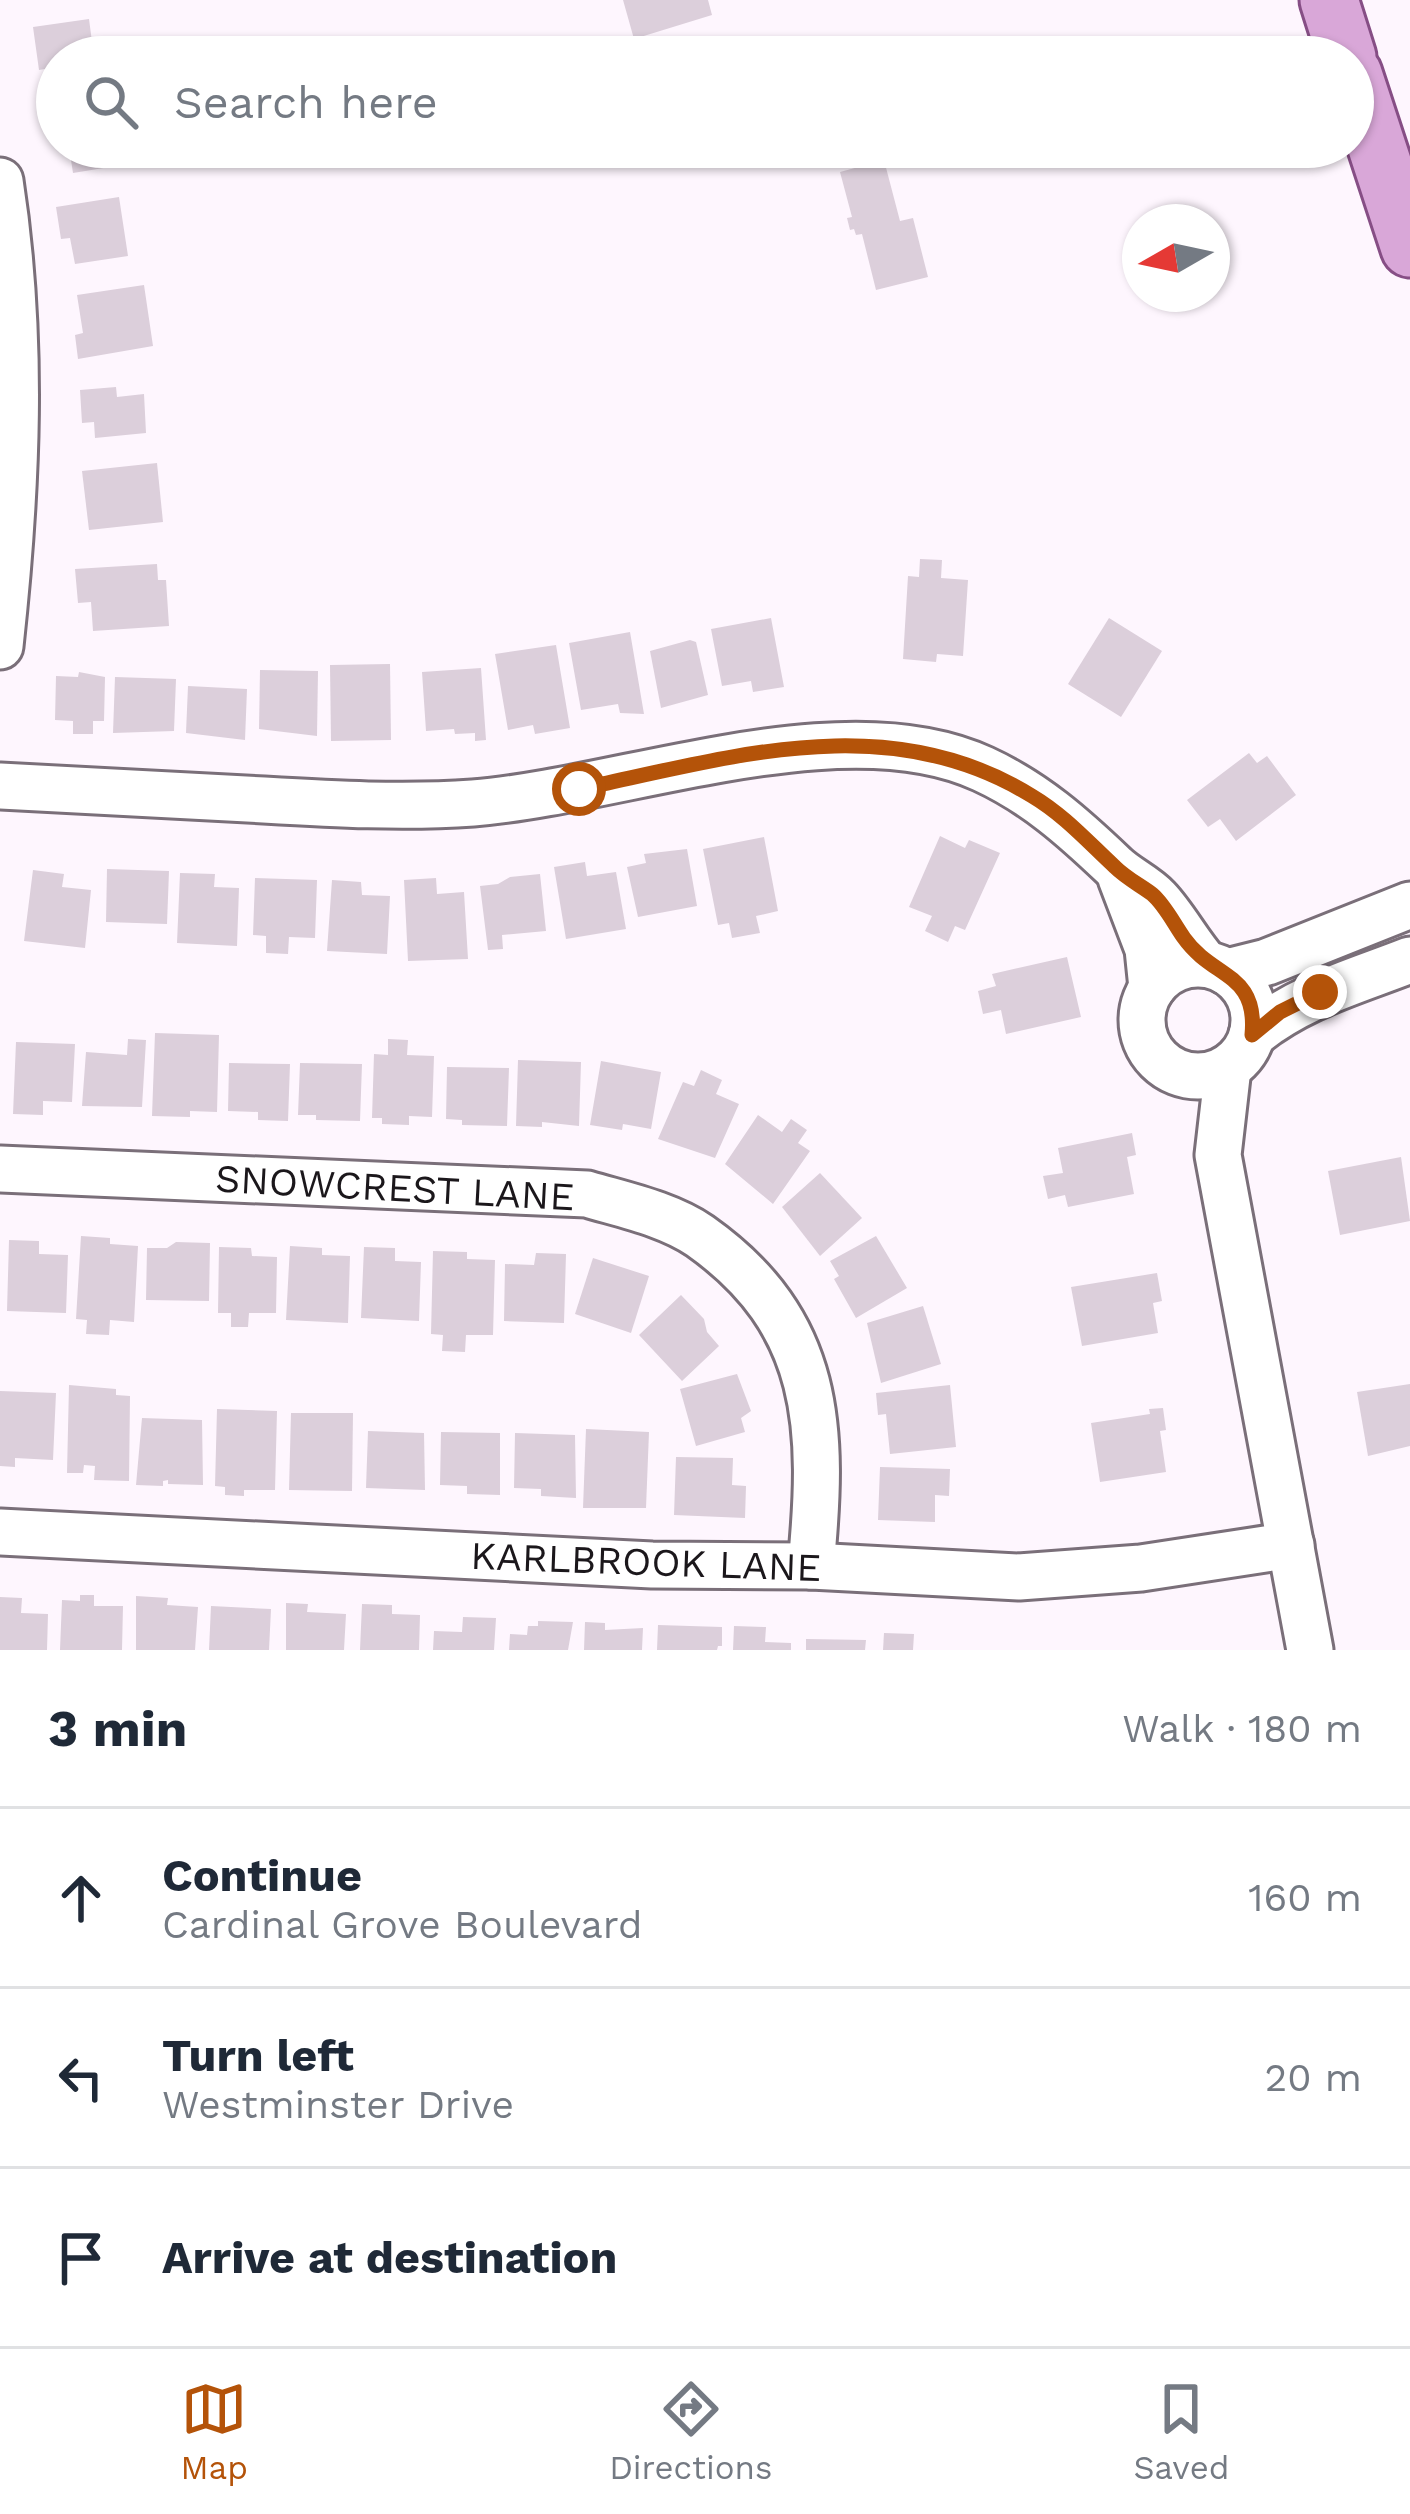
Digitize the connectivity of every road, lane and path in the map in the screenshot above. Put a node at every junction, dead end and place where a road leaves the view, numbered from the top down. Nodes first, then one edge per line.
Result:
1 (1329, 0) edge
2 (1341, 36) edge
3 (1374, 138) edge
4 (0, 181) edge
5 (1410, 248) edge
6 (0, 646) edge
7 (0, 787) edge
8 (1118, 870) junction
9 (1397, 910) edge
10 (1407, 962) edge
11 (1216, 968) junction
12 (1152, 988) junction
13 (1240, 1051) junction
14 (1175, 1072) junction
15 (1218, 1155) junction
16 (0, 1169) edge
17 (0, 1532) edge
18 (1291, 1545) junction
19 (811, 1566) junction
20 (1310, 1650) edge

1 - 2 main road
3 - 5 main road
4 - 6 street
7 - 8 street
8 - 11 street
8 - 12 street
9 - 10 street
9 - 11 street
10 - 13 street
11 - 12 street
11 - 13 street
12 - 14 street
13 - 14 street
13 - 15 street
14 - 15 street
15 - 18 street
16 - 19 street, SNOWCREST LANE
17 - 19 street, KARLBROOK LANE
18 - 19 street, KARLBROOK LANE
18 - 20 street

